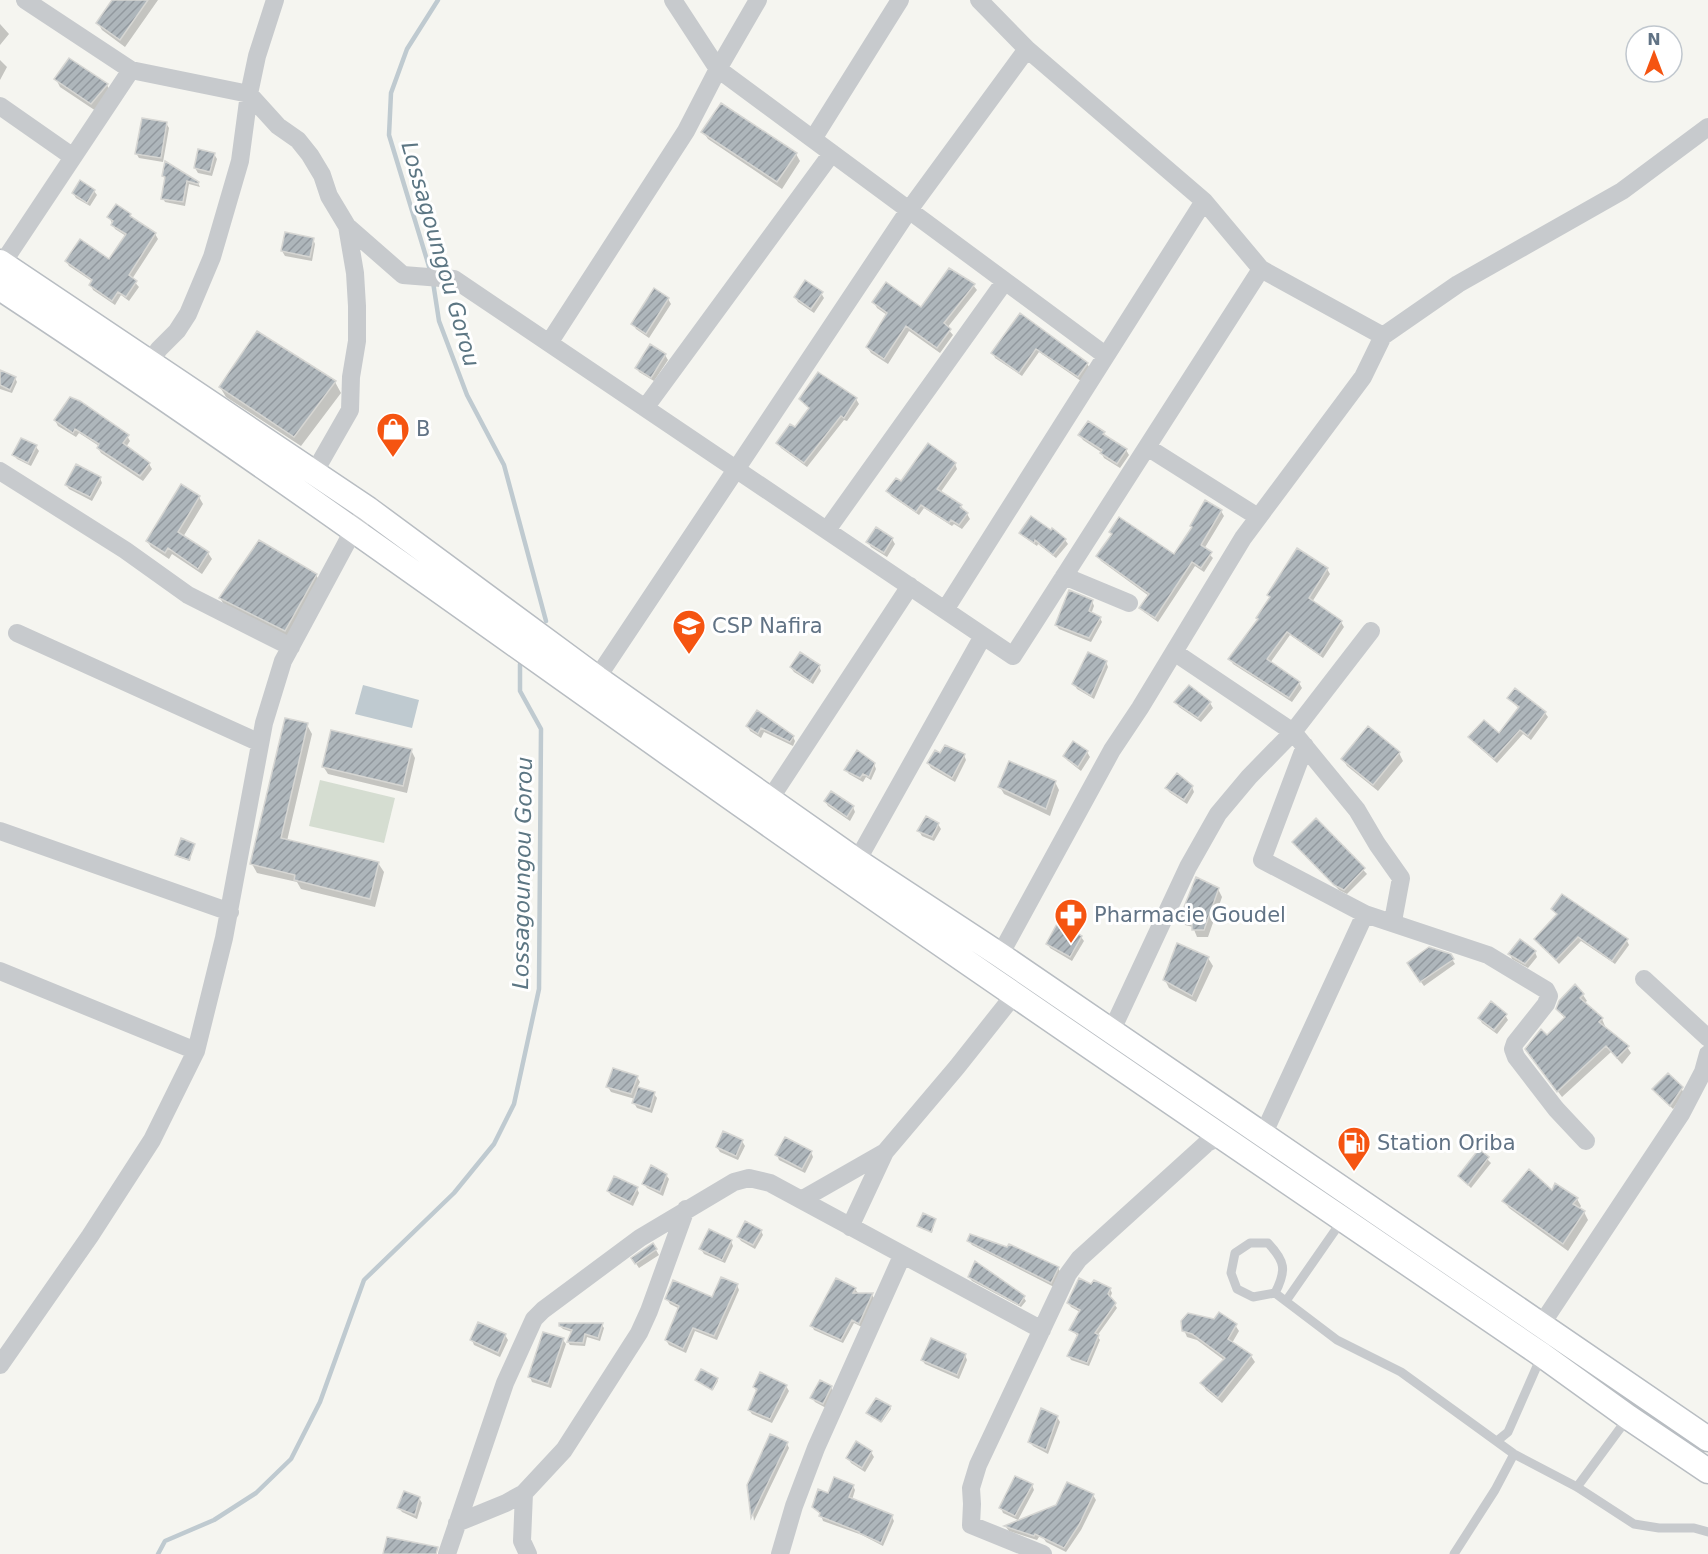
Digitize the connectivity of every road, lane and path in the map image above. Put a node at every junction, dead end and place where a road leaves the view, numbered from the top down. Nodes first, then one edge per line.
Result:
1 (25, 0) edge
2 (275, 0) edge
3 (673, 0) edge
4 (758, 0) edge
5 (900, 0) edge
6 (979, 0) edge
7 (1027, 49) junction
8 (718, 69) junction
9 (131, 70) junction
10 (249, 94) junction
11 (0, 106) edge
12 (1708, 127) edge
13 (813, 139) junction
14 (832, 153) junction
15 (74, 157) junction
16 (1204, 201) junction
17 (909, 210) junction
18 (347, 226) junction
19 (1, 264) edge
20 (1261, 269) junction
21 (1005, 281) junction
22 (0, 288) edge
23 (1383, 336) junction
24 (549, 343) junction
25 (1105, 355) junction
26 (144, 370) junction
27 (645, 408) junction
28 (1147, 447) junction
29 (735, 469) junction
30 (0, 471) edge
31 (314, 473) junction
32 (368, 509) junction
33 (1258, 517) junction
34 (354, 529) junction
35 (827, 530) junction
36 (1064, 576) junction
37 (910, 586) junction
38 (1129, 603) dead end
39 (945, 610) junction
40 (1371, 631) dead end
41 (17, 633) dead end
42 (983, 636) junction
43 (291, 647) junction
44 (1174, 652) junction
45 (597, 678) junction
46 (1293, 732) junction
47 (260, 743) junction
48 (1305, 746) junction
49 (770, 799) junction
50 (0, 831) edge
51 (857, 861) junction
52 (230, 912) junction
53 (1365, 914) junction
54 (1393, 921) junction
55 (1000, 956) junction
56 (0, 971) edge
57 (1644, 980) dead end
58 (1014, 995) junction
59 (1112, 1032) junction
60 (1708, 1038) edge
61 (196, 1051) junction
62 (1708, 1054) edge
63 (1263, 1135) junction
64 (1221, 1136) junction
65 (1586, 1141) dead end
66 (885, 1152) junction
67 (801, 1200) junction
68 (686, 1209) junction
69 (1343, 1219) junction
70 (850, 1227) junction
71 (902, 1256) junction
72 (1275, 1293) junction
73 (1286, 1301) junction
74 (1541, 1325) junction
75 (1042, 1330) junction
76 (1542, 1355) junction
77 (0, 1365) edge
78 (1628, 1417) junction
79 (1708, 1439) edge
80 (1497, 1441) junction
81 (1514, 1454) junction
82 (1708, 1471) edge
83 (1577, 1487) junction
84 (524, 1493) junction
85 (457, 1523) junction
86 (1708, 1532) edge
87 (447, 1554) edge
88 (528, 1554) edge
89 (780, 1554) edge
90 (1043, 1554) edge
91 (1455, 1554) edge

1 - 9 street
2 - 10 street
3 - 8 street
4 - 8 street
5 - 13 street
6 - 7 street
7 - 16 street
7 - 17 street
8 - 13 street
8 - 24 street
9 - 10 street
9 - 15 street
10 - 18 street
10 - 26 street
11 - 15 street
12 - 23 street
13 - 14 street
14 - 17 street
14 - 27 street
15 - 19 street
16 - 20 street
16 - 25 street
17 - 21 street
17 - 29 street
18 - 24 street
18 - 31 street
19 - 26 main road
20 - 23 street
20 - 28 street
21 - 25 street
21 - 35 street
22 - 26 main road
23 - 33 street
24 - 27 street
25 - 39 street
26 - 31 main road
26 - 34 main road
27 - 29 street
28 - 33 street
28 - 36 street
29 - 35 street
29 - 45 street
30 - 43 street
31 - 32 main road
32 - 34 street
32 - 45 main road
33 - 44 street
34 - 43 street
34 - 58 main road
35 - 37 street
36 - 38 street
36 - 42 street
37 - 39 street
37 - 49 street
39 - 42 street
40 - 46 street
41 - 47 street
42 - 51 street
43 - 47 street
44 - 46 street
44 - 55 street
45 - 49 main road
46 - 48 street
46 - 59 street
47 - 52 street
48 - 53 street
48 - 54 street
49 - 51 main road
50 - 52 street
51 - 55 main road
52 - 61 street
53 - 54 street
53 - 63 street
54 - 65 street
55 - 59 main road
56 - 61 street
57 - 60 street
58 - 64 main road
58 - 66 street
59 - 63 main road
61 - 77 street
62 - 74 street
63 - 74 main road
64 - 69 main road
64 - 75 street
66 - 67 street
66 - 70 street
67 - 68 street
67 - 70 street
68 - 84 street
68 - 85 street
69 - 73 lane
69 - 76 main road
70 - 71 street
71 - 75 street
71 - 89 street
72 - 72 lane
72 - 73 lane
73 - 80 lane
74 - 79 main road
75 - 90 street
76 - 78 main road
76 - 80 lane
78 - 82 main road
78 - 83 lane
80 - 81 lane
81 - 83 lane
81 - 91 lane
83 - 86 lane
84 - 85 street
84 - 88 street
85 - 87 street

